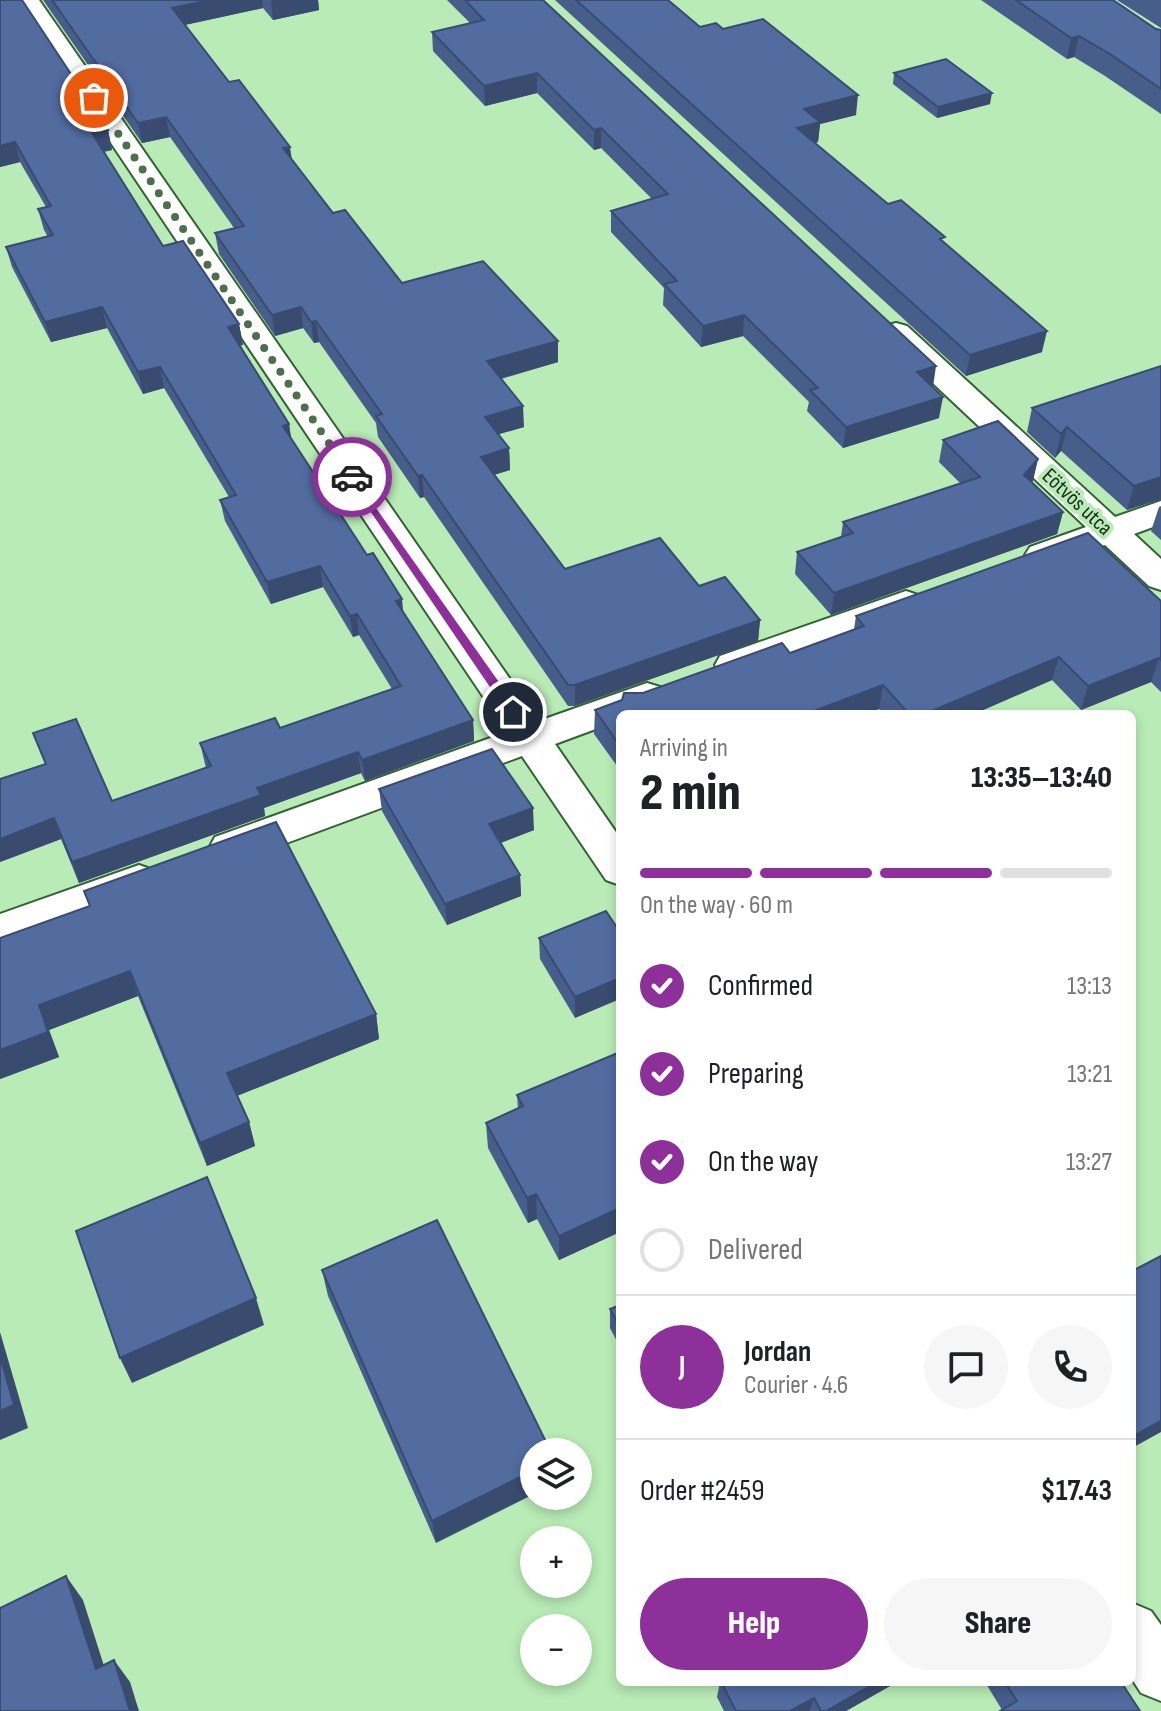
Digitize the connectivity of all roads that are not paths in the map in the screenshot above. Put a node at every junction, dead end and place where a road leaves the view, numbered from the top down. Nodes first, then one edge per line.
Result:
1 (27, 0) edge
2 (876, 314) edge
3 (1161, 512) edge
4 (1110, 531) junction
5 (1004, 568) edge
6 (1161, 578) edge
7 (945, 589) edge
8 (531, 738) junction
9 (616, 863) edge
10 (0, 931) edge
11 (1136, 1636) edge
12 (1161, 1673) edge

1 - 8 street
2 - 4 street, Eötvös utca
3 - 4 street
4 - 5 street
4 - 6 street, Eötvös utca
7 - 8 street
8 - 9 street
8 - 10 street
11 - 12 street

